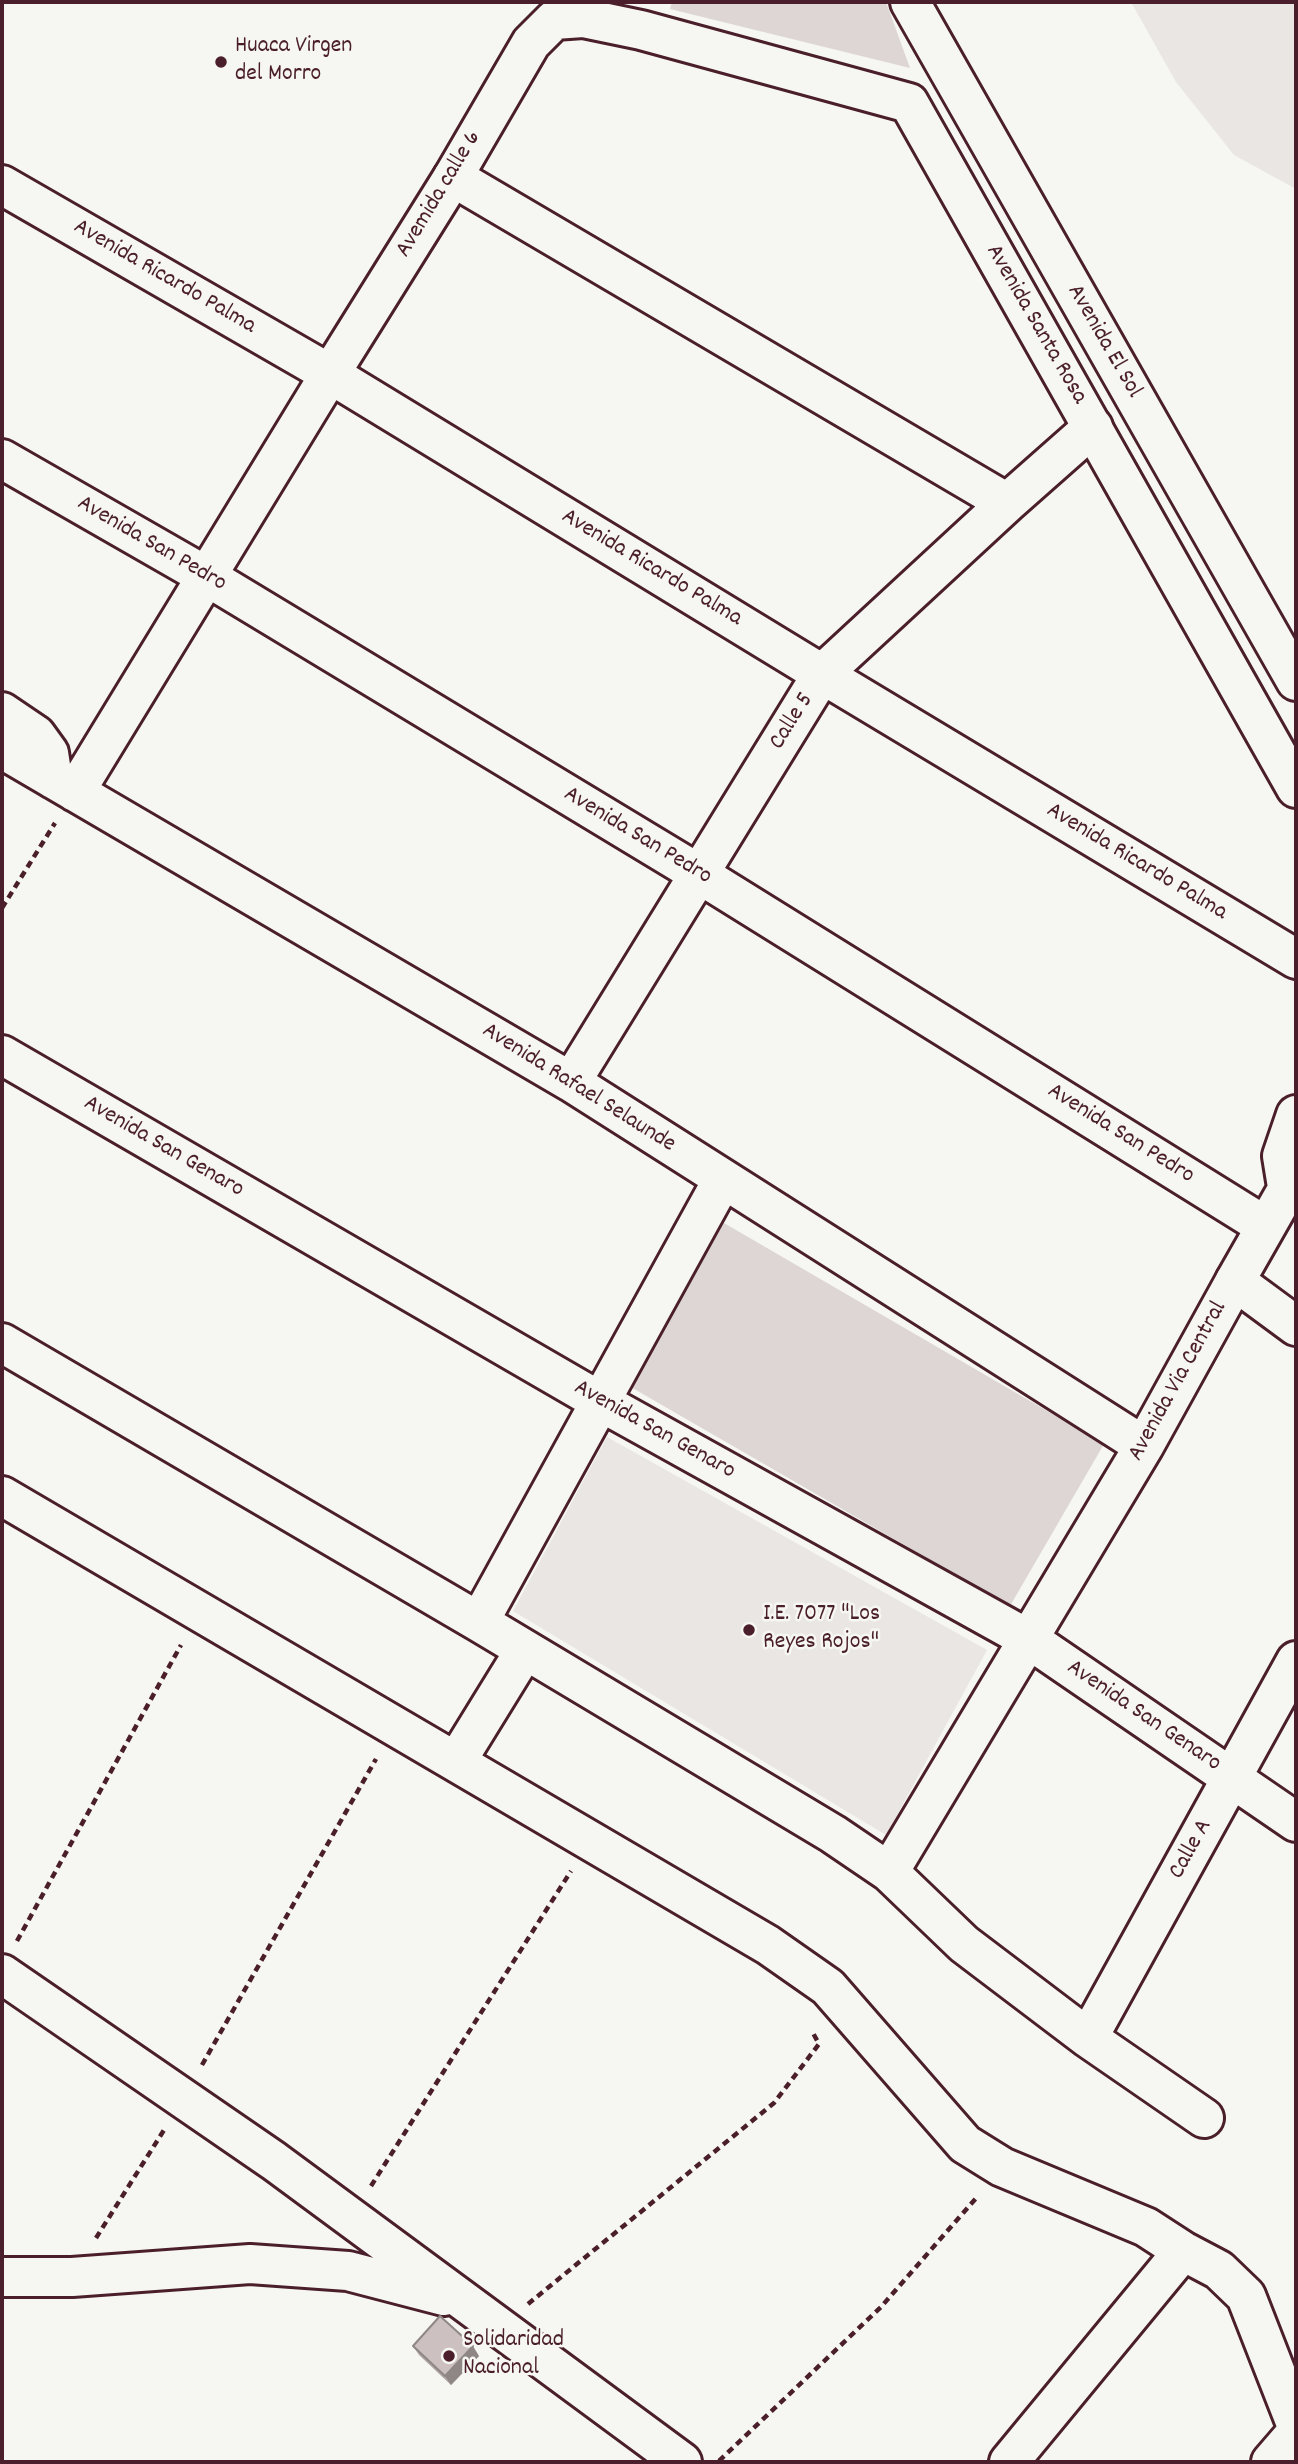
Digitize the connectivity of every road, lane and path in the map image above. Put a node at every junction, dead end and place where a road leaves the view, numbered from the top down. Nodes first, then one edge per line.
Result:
1 (910, 2) edge
2 (646, 16) edge
3 (453, 177) junction
4 (2, 185) edge
5 (330, 374) junction
6 (1093, 427) junction
7 (2, 459) edge
8 (1007, 503) junction
9 (206, 576) junction
10 (822, 674) junction
11 (1296, 681) edge
12 (2, 712) edge
13 (2, 748) edge
14 (64, 785) junction
15 (1296, 788) edge
16 (699, 874) junction
17 (2, 908) edge
18 (1296, 959) edge
19 (2, 1055) edge
20 (570, 1082) junction
21 (1296, 1115) edge
22 (723, 1179) junction
23 (1292, 1181) edge
24 (1265, 1226) junction
25 (1235, 1281) junction
26 (1296, 1326) edge
27 (2, 1343) edge
28 (601, 1402) junction
29 (1144, 1446) junction
30 (2, 1496) edge
31 (200, 1613) junction
32 (479, 1622) junction
33 (1030, 1640) junction
34 (525, 1650) junction
35 (1296, 1661) edge
36 (394, 1726) junction
37 (456, 1762) junction
38 (1233, 1777) junction
39 (1296, 1822) edge
40 (590, 1841) junction
41 (889, 1872) junction
42 (8, 1959) edge
43 (813, 2032) dead end
44 (1088, 2038) junction
45 (182, 2100) junction
46 (1204, 2118) dead end
47 (1003, 2167) junction
48 (350, 2218) junction
49 (1183, 2251) junction
50 (2, 2277) edge
51 (72, 2277) junction
52 (464, 2302) junction
53 (499, 2328) junction
54 (1296, 2424) edge
55 (1296, 2433) edge
56 (682, 2462) edge
57 (718, 2462) edge
58 (1009, 2462) edge
59 (1271, 2462) edge

1 - 11 street, Avenida El Sol
2 - 3 street, Avemida calle 6
2 - 6 street, Avenida Santa Rosa
3 - 5 street, Avemida calle 6
3 - 8 street
4 - 5 street, Avenida Ricardo Palma
5 - 9 street, Avemida calle 6
5 - 10 street, Avenida Ricardo Palma
6 - 8 street, Calle 5
6 - 15 street, Avenida Santa Rosa
7 - 9 street, Avenida San Pedro
8 - 10 street, Calle 5
9 - 14 street, Avemida calle 6
9 - 16 street, Avenida San Pedro
10 - 16 street, Calle 5
10 - 18 street, Avenida Ricardo Palma
12 - 14 street
13 - 14 street, Avenida Rafael Selaunde
14 - 17 path
14 - 20 street, Avenida Rafael Selaunde
16 - 20 street, Calle 5
16 - 24 street, Avenida San Pedro
19 - 28 street, Avenida San Genaro
20 - 22 street, Avenida Rafael Selaunde
21 - 23 street, Avenida Via Central
22 - 28 street
22 - 29 street, Avenida Rafael Selaunde
23 - 24 street, Avenida Via Central
24 - 25 street, Avenida Via Central
25 - 26 street
25 - 29 street, Avenida Via Central
27 - 32 street
28 - 32 street
28 - 33 street, Avenida San Genaro
29 - 33 street, Avenida Via Central
30 - 31 street
31 - 36 street
31 - 42 path
32 - 34 street
33 - 38 street, Avenida San Genaro
33 - 41 street, Avenida Via Central
34 - 37 street
34 - 41 street
35 - 38 street, Calle A
36 - 37 street
36 - 45 path
37 - 40 street
38 - 39 street, Avenida San Genaro
38 - 44 street, Calle A
40 - 47 street
40 - 48 path
41 - 44 street
42 - 45 street
43 - 53 path
44 - 46 street
45 - 48 street
45 - 51 path
47 - 49 street
47 - 57 path
48 - 52 street
49 - 54 street
49 - 58 street
50 - 51 street
51 - 52 street
52 - 53 street
53 - 56 street
55 - 59 street

